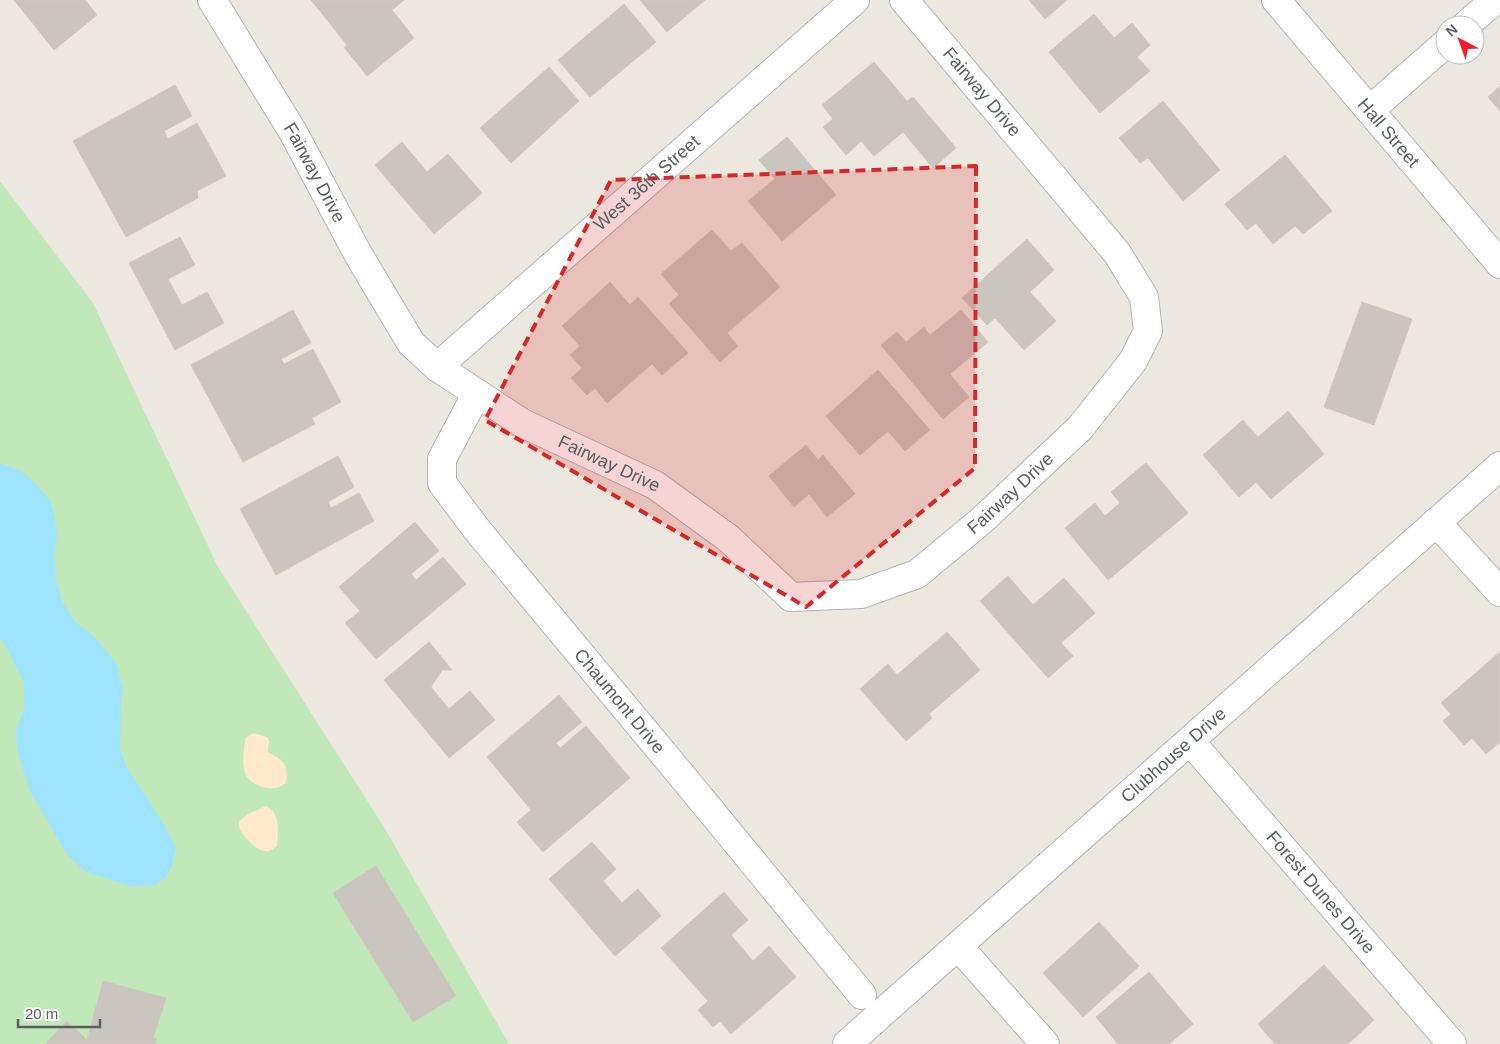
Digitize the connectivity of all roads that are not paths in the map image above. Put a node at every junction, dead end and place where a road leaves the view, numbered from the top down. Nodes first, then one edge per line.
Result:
1 (212, 0) edge
2 (855, 0) edge
3 (904, 0) edge
4 (1276, 0) edge
5 (1495, 0) edge
6 (1478, 15) edge
7 (1435, 53) edge
8 (1370, 110) junction
9 (1500, 264) edge
10 (437, 367) junction
11 (476, 393) junction
12 (1500, 466) edge
13 (1436, 522) junction
14 (1500, 592) edge
15 (1190, 741) junction
16 (958, 946) junction
17 (862, 995) dead end
18 (847, 1044) edge
19 (1045, 1044) edge
20 (1452, 1044) edge

1 - 10 street, Fairway Drive
2 - 10 street, West 36th Street
3 - 11 street, Fairway Drive
4 - 8 street, Hall Street
5 - 6 street
7 - 8 street
8 - 9 street, Hall Street
10 - 11 street, Fairway Drive
11 - 17 street, Chaumont Drive
12 - 13 street, Clubhouse Drive
13 - 14 street
13 - 15 street, Clubhouse Drive
15 - 16 street, Clubhouse Drive
15 - 20 street, Forest Dunes Drive
16 - 18 street, Clubhouse Drive
16 - 19 street

